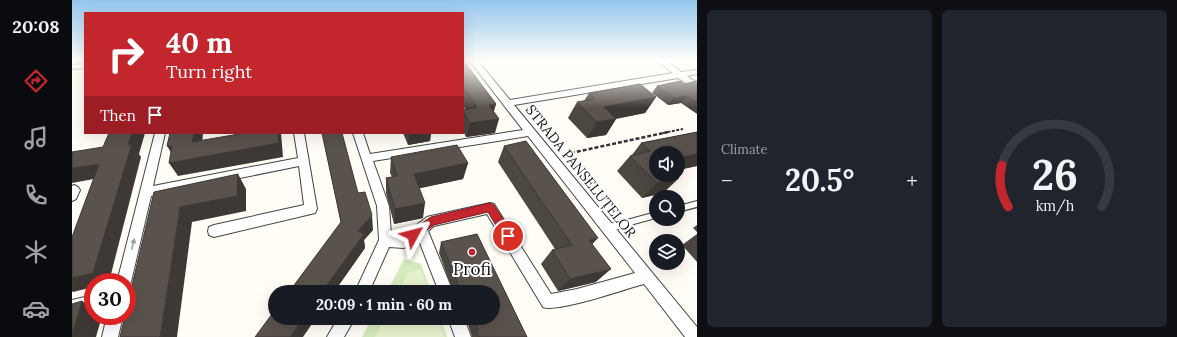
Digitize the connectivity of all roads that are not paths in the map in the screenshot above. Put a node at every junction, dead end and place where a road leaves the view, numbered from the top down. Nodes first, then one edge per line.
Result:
1 (486, 76) edge
2 (676, 76) edge
3 (681, 76) edge
4 (697, 87) edge
5 (508, 104) junction
6 (531, 132) junction
7 (160, 134) edge
8 (299, 134) edge
9 (358, 134) edge
10 (367, 158) junction
11 (304, 161) junction
12 (145, 192) junction
13 (697, 204) edge
14 (685, 207) edge
15 (649, 217) edge
16 (608, 228) junction
17 (421, 229) junction
18 (214, 231) dead end
19 (385, 240) junction
20 (126, 273) edge
21 (647, 276) junction
22 (365, 285) edge
23 (443, 285) edge
24 (84, 304) edge
25 (72, 307) edge
26 (113, 325) edge
27 (343, 325) edge
28 (459, 325) edge
29 (110, 337) edge
30 (335, 337) edge
31 (463, 337) edge
32 (695, 337) edge

1 - 5 street, STRADA PANSELUȚELOR
2 - 5 street
3 - 4 street
5 - 6 street, STRADA PANSELUȚELOR
6 - 10 street
6 - 16 street, STRADA PANSELUȚELOR
7 - 12 street
8 - 11 street
9 - 10 street
10 - 19 street
11 - 12 street
11 - 18 street
20 -> 12 street
13 - 14 lane
15 - 16 lane
16 - 21 street, STRADA PANSELUȚELOR
17 - 19 street
17 - 21 street
17 - 23 street
19 - 22 street
21 - 32 street, STRADA PANSELUȚELOR
24 - 25 street
26 - 29 street
27 - 30 street
28 - 31 street

